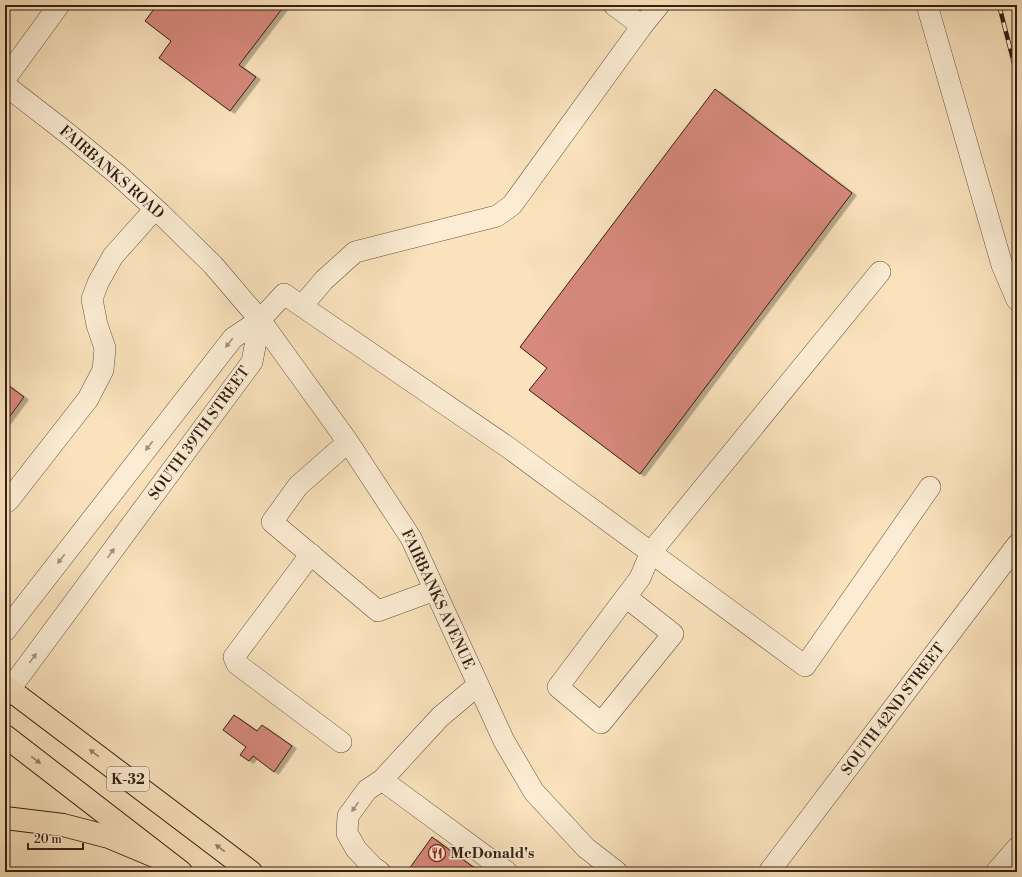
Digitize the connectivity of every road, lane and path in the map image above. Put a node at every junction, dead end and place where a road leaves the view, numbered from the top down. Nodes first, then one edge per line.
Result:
1 (59, 5) edge
2 (614, 5) edge
3 (659, 5) edge
4 (927, 5) edge
5 (642, 26) junction
6 (5, 79) edge
7 (5, 85) edge
8 (155, 210) junction
9 (213, 265) joint
10 (880, 272) dead end
11 (1017, 300) edge
12 (306, 309) junction
13 (260, 320) junction
14 (348, 442) junction
15 (930, 487) dead end
16 (5, 503) edge
17 (1017, 546) edge
18 (651, 552) junction
19 (311, 554) junction
20 (435, 590) junction
21 (626, 597) junction
22 (5, 631) edge
23 (478, 685) junction
24 (7, 690) edge
25 (5, 736) edge
26 (341, 742) dead end
27 (382, 780) junction
28 (424, 811) junction
29 (5, 818) edge
30 (1017, 848) edge
31 (173, 866) edge
32 (377, 869) edge
33 (614, 871) edge
34 (251, 872) edge
35 (396, 872) edge
36 (490, 872) edge
37 (507, 872) edge
38 (769, 872) edge
39 (996, 872) edge

1 - 6 street
2 - 5 street
3 - 5 street
4 - 11 street
5 - 12 street
7 - 8 street, FAIRBANKS ROAD
8 - 9 street, FAIRBANKS ROAD
8 - 16 street
9 - 13 street, FAIRBANKS AVENUE
10 - 18 street
12 - 13 street
12 - 18 street
13 - 14 street, FAIRBANKS AVENUE
13 -> 22 street, SOUTH 39TH STREET
24 -> 13 street, SOUTH 39TH STREET
14 - 19 street
14 - 20 street, FAIRBANKS AVENUE
15 - 18 street
17 - 38 street, SOUTH 42ND STREET
18 - 21 street
19 - 20 street
19 - 26 street
20 - 23 street, FAIRBANKS AVENUE
21 - 21 street
23 - 27 street
23 - 33 street, FAIRBANKS AVENUE
34 -> 24 main road, K-32
25 -> 31 main road, K-32
27 - 28 street
27 -> 32 street
28 - 36 street
28 - 37 street
29 - 31 main road
30 - 39 street
32 - 35 street

